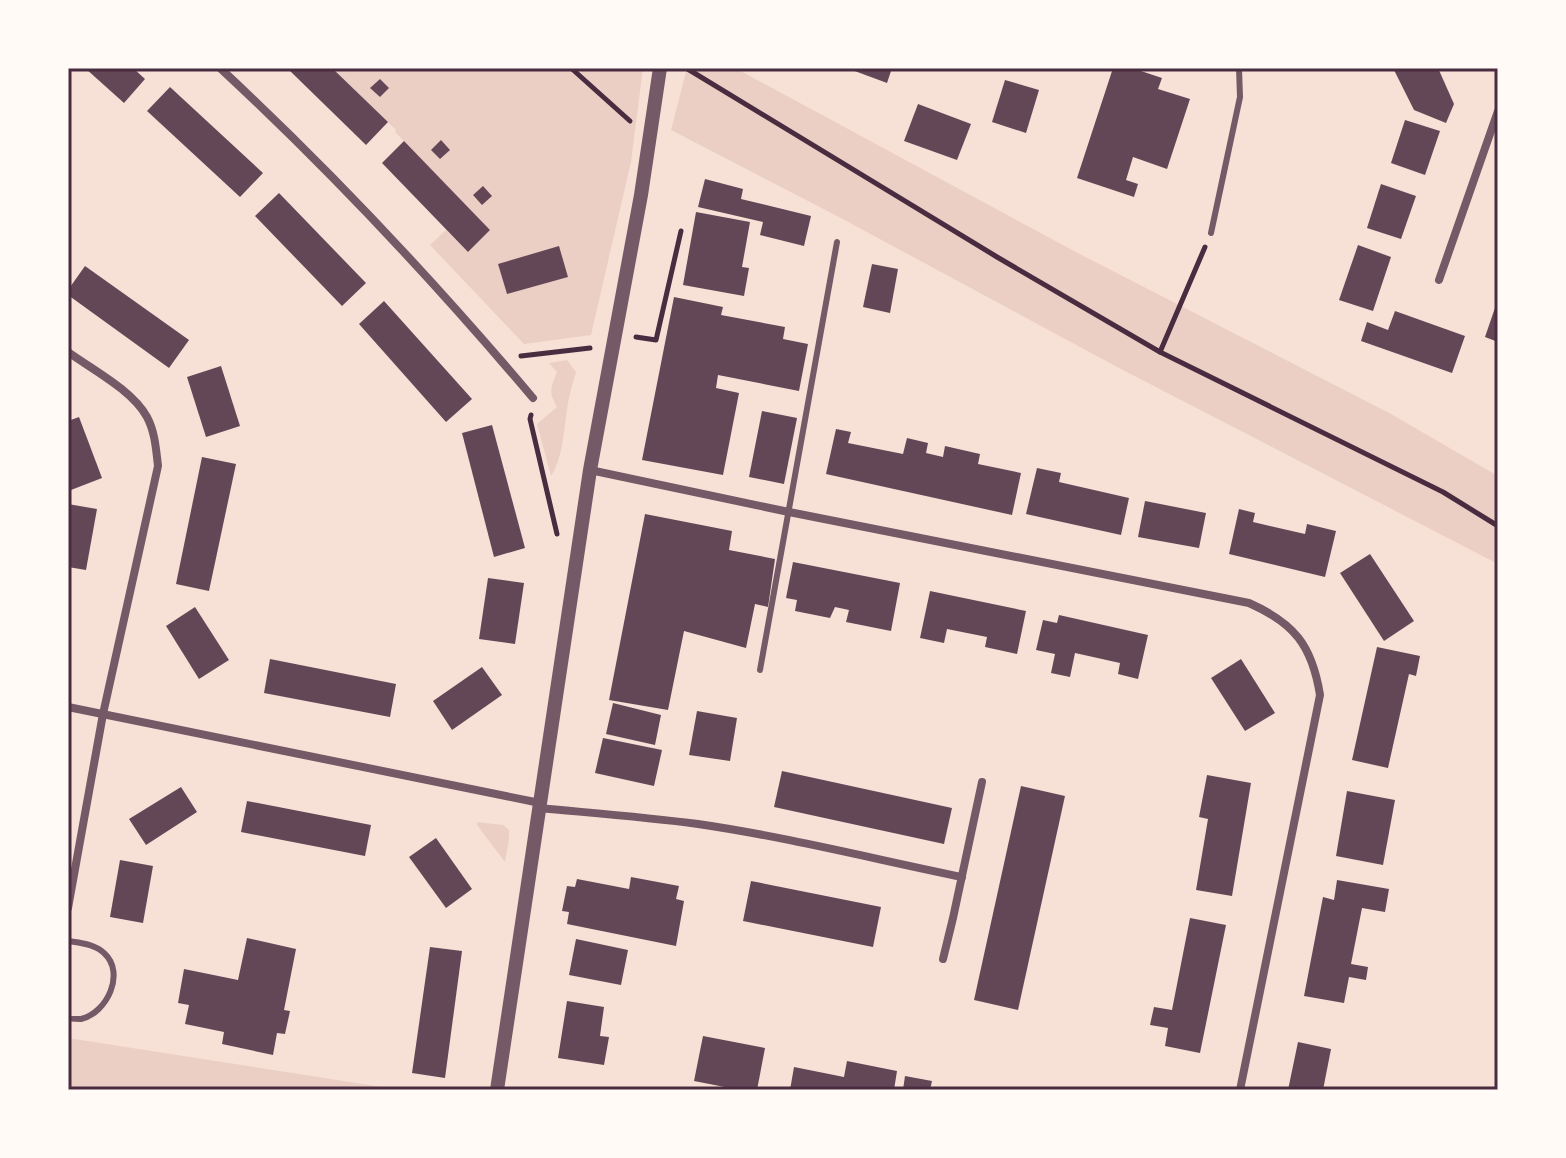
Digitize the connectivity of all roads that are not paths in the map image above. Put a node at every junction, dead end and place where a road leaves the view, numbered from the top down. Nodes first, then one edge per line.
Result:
1 (220, 68) edge
2 (660, 68) edge
3 (1239, 68) edge
4 (1498, 111) edge
5 (1211, 233) road end
6 (837, 242) dead end
7 (1439, 280) dead end
8 (68, 352) edge
9 (533, 398) road end
10 (590, 470) junction
11 (789, 512) junction
12 (760, 670) dead end
13 (68, 707) edge
14 (103, 714) junction
15 (982, 782) dead end
16 (539, 806) junction
17 (962, 877) junction
18 (68, 908) edge
19 (68, 941) edge
20 (943, 959) dead end
21 (68, 1018) edge
22 (497, 1090) edge
23 (1240, 1090) edge

1 - 9 street
2 - 10 street
3 - 5 lane
4 - 7 street
6 - 11 lane
8 - 14 street
10 - 11 street
10 - 16 street
11 - 12 lane
11 - 23 street
13 - 14 street
14 - 16 street
14 - 18 street
15 - 17 street
16 - 17 street
16 - 22 street
17 - 20 street
19 - 21 lane

